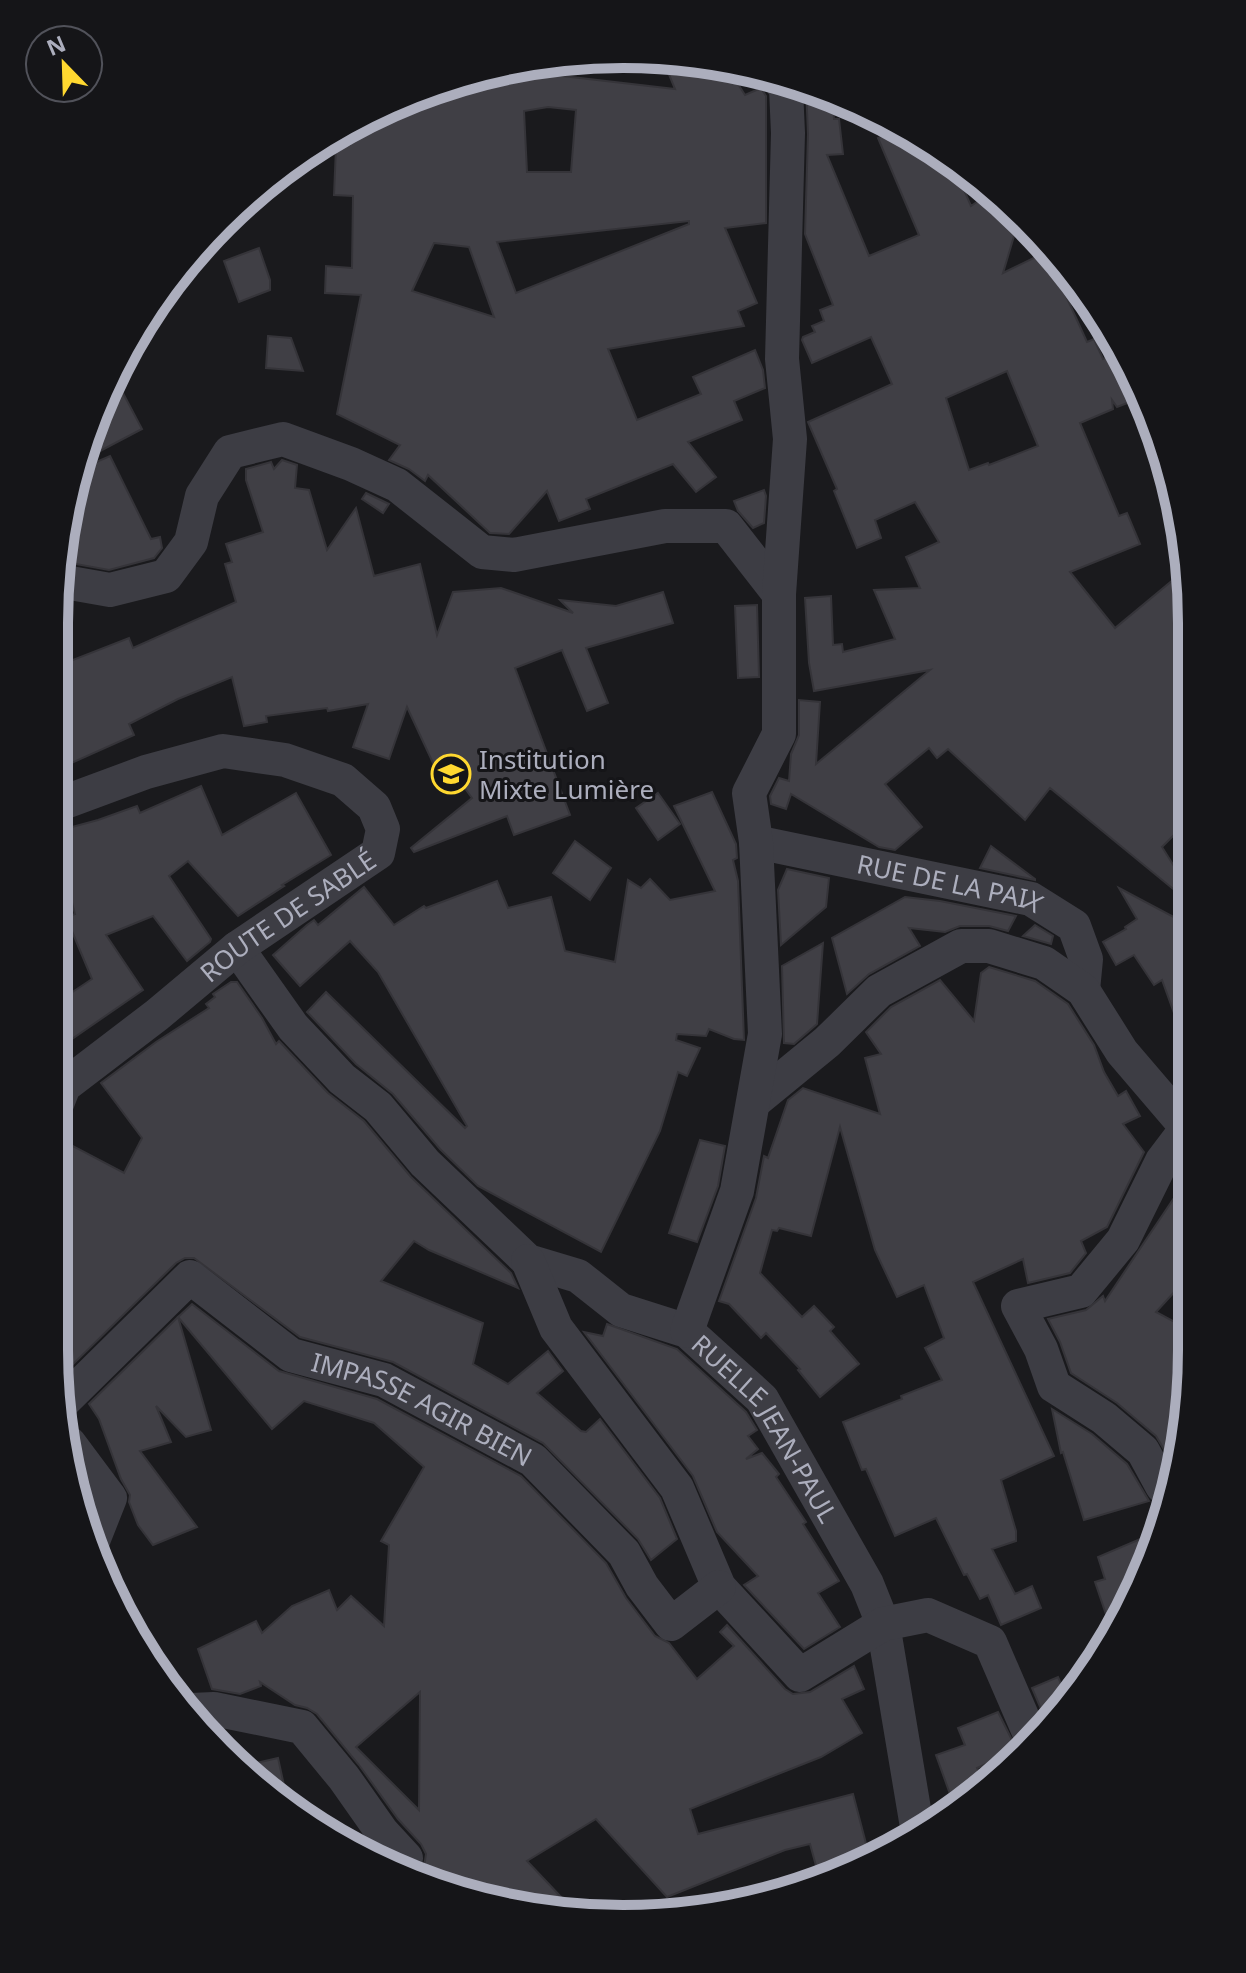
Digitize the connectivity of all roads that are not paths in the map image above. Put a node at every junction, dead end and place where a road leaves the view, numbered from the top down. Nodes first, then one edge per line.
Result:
1 (786, 93) edge
2 (69, 583) edge
3 (779, 594) junction
4 (68, 801) edge
5 (756, 842) junction
6 (237, 948) junction
7 (1083, 990) junction
8 (68, 1083) edge
9 (755, 1101) junction
10 (1178, 1117) edge
11 (1178, 1140) edge
12 (528, 1261) junction
13 (687, 1331) junction
14 (70, 1395) edge
15 (79, 1456) edge
16 (1161, 1484) edge
17 (98, 1529) edge
18 (719, 1587) junction
19 (883, 1624) junction
20 (201, 1710) edge
21 (1028, 1729) edge
22 (916, 1821) edge
23 (406, 1858) dead end

1 - 3 street
2 - 3 street
3 - 5 street
4 - 6 street, ROUTE DE SABLÉ
5 - 7 street, RUE DE LA PAIX
5 - 9 street
6 - 8 street, ROUTE DE SABLÉ
6 - 12 street, RUELLE JEAN-PAUL
7 - 9 street
7 - 10 street
9 - 13 street
11 - 16 street
12 - 13 street, RUELLE JEAN-PAUL
12 - 18 street
13 - 19 street, RUELLE JEAN-PAUL
14 - 18 street, IMPASSE AGIR BIEN
15 - 17 street
18 - 19 street
19 - 21 street
19 - 22 street, RUELLE JEAN-PAUL
20 - 23 street

